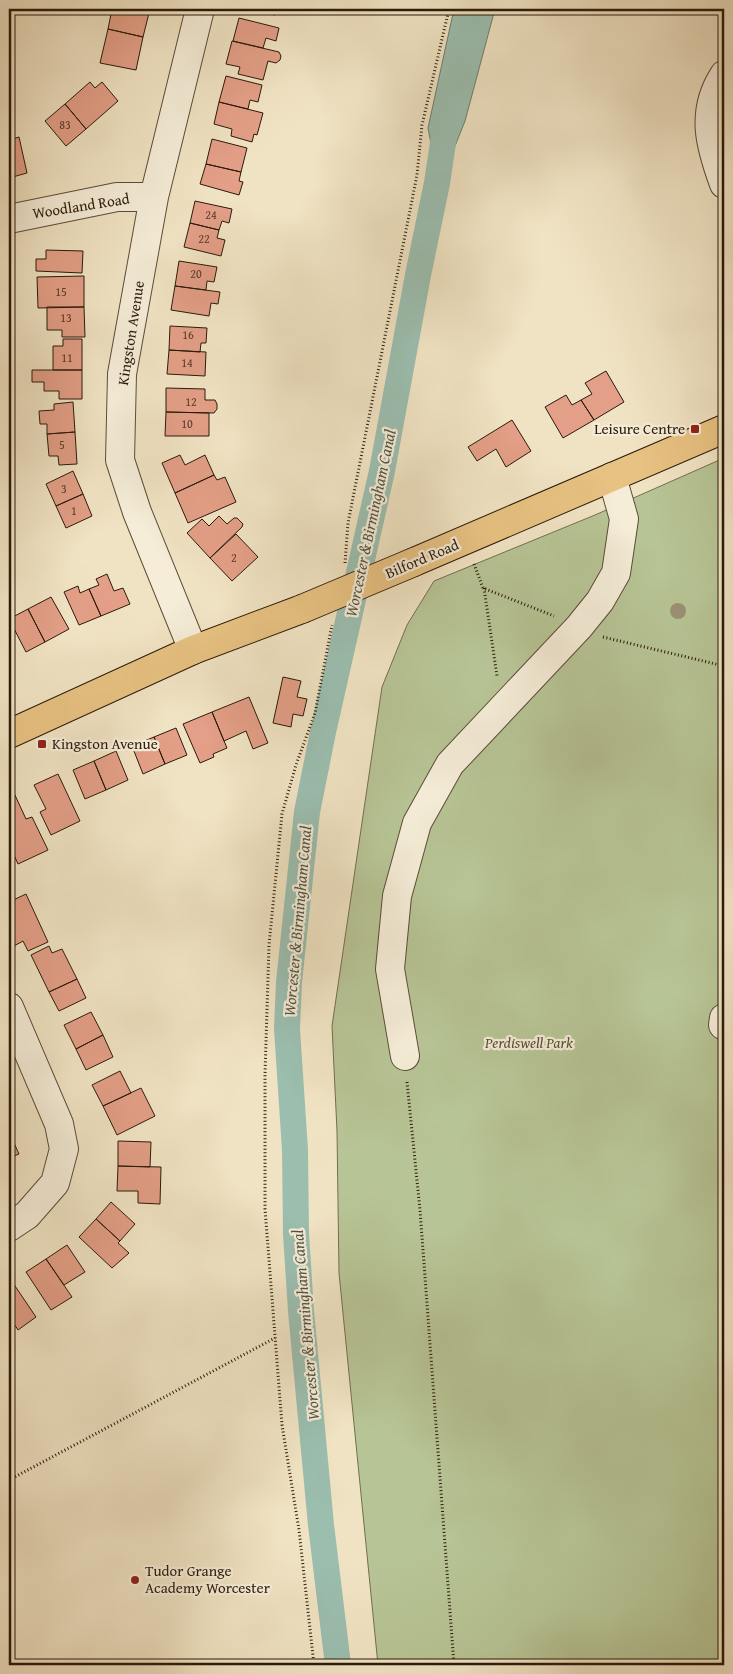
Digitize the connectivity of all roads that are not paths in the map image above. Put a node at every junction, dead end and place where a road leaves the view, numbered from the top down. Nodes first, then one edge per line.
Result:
1 (200, 9) edge
2 (724, 75) edge
3 (724, 184) edge
4 (154, 197) junction
5 (9, 219) edge
6 (724, 429) edge
7 (612, 478) junction
8 (193, 650) junction
9 (9, 734) edge
10 (9, 1007) edge
11 (724, 1018) edge
12 (724, 1025) edge
13 (405, 1056) road end
14 (9, 1227) edge

1 - 4 street, Kingston Avenue
2 - 3 street
4 - 5 street, Woodland Road
4 - 8 street, Kingston Avenue
6 - 7 main road, Bilford Road
7 - 8 main road, Bilford Road, bridge
7 - 13 street
8 - 9 main road, Bilford Road
10 - 14 street
11 - 12 street

